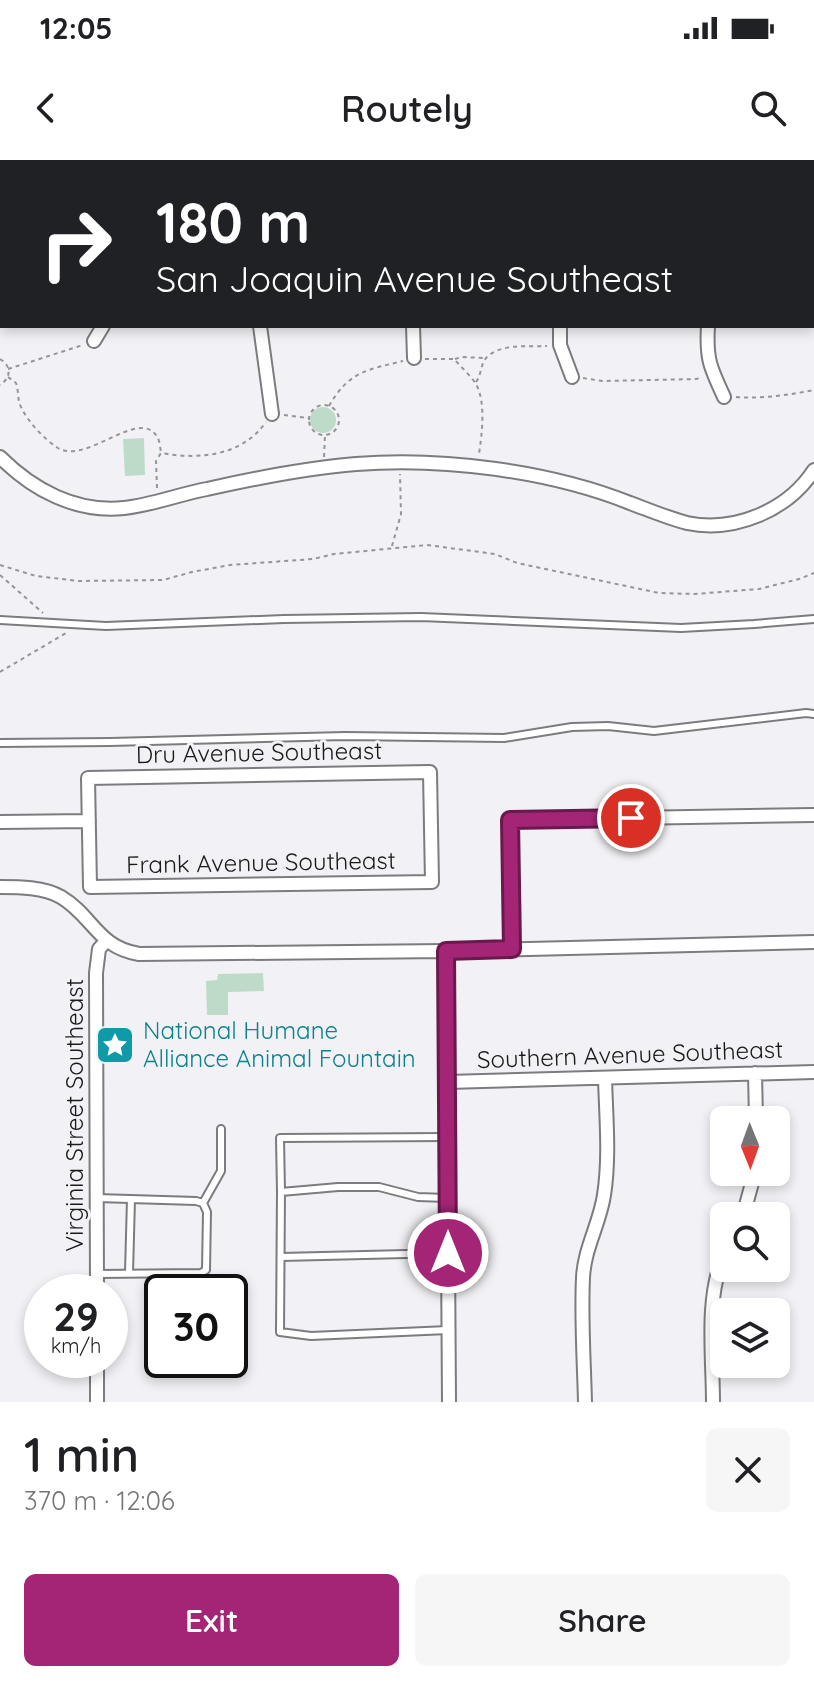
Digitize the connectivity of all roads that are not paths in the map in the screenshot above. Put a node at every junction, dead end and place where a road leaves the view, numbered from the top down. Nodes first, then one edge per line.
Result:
1 (102, 328) edge
2 (260, 328) edge
3 (413, 328) edge
4 (560, 328) edge
5 (708, 328) edge
6 (94, 341) road end
7 (414, 358) road end
8 (572, 377) road end
9 (724, 397) road end
10 (272, 414) road end
11 (0, 457) edge
12 (814, 470) edge
13 (814, 619) edge
14 (0, 620) edge
15 (814, 714) edge
16 (0, 743) edge
17 (814, 815) edge
18 (89, 821) junction
19 (0, 822) edge
20 (432, 882) joint
21 (0, 887) edge
22 (90, 887) junction
23 (70, 903) junction
24 (106, 941) junction
25 (814, 942) edge
26 (512, 949) junction
27 (446, 951) junction
28 (814, 1072) edge
29 (755, 1073) junction
30 (605, 1078) junction
31 (447, 1082) junction
32 (756, 1106) edge
33 (221, 1129) dead end
34 (447, 1137) junction
35 (281, 1192) junction
36 (96, 1198) junction
37 (447, 1198) junction
38 (131, 1199) junction
39 (203, 1203) junction
40 (448, 1253) junction
41 (281, 1257) junction
42 (129, 1273) junction
43 (97, 1274) joint
44 (716, 1282) edge
45 (448, 1330) junction
46 (97, 1378) edge
47 (97, 1402) edge
48 (449, 1402) edge
49 (585, 1402) edge
50 (713, 1402) edge

1 - 6 street
2 - 10 street
3 - 7 street
4 - 8 street
5 - 9 street
11 - 12 street
13 - 14 lane
15 - 16 lane
17 - 26 street
18 - 19 street
18 - 20 street, Dru Avenue Southeast
18 - 22 street
20 - 22 street, Frank Avenue Southeast
21 - 23 street
22 - 23 street
23 - 24 street
24 - 27 street
24 - 36 street, Virginia Street Southeast
25 - 26 street
26 - 27 street
27 - 31 street
28 - 29 street, Southern Avenue Southeast
29 - 30 street, Southern Avenue Southeast
29 - 32 street
30 - 31 street, Southern Avenue Southeast
30 - 49 street
31 - 34 street
33 - 39 lane
34 - 35 lane
34 - 37 street
35 - 37 lane
35 - 41 lane
36 - 38 lane
36 - 43 street, Virginia Street Southeast
37 - 40 street
38 - 39 lane
38 - 42 lane
39 - 42 lane
40 - 41 lane
40 - 45 street
41 - 45 lane
42 - 43 lane
44 - 50 street
45 - 48 street
46 - 47 street

